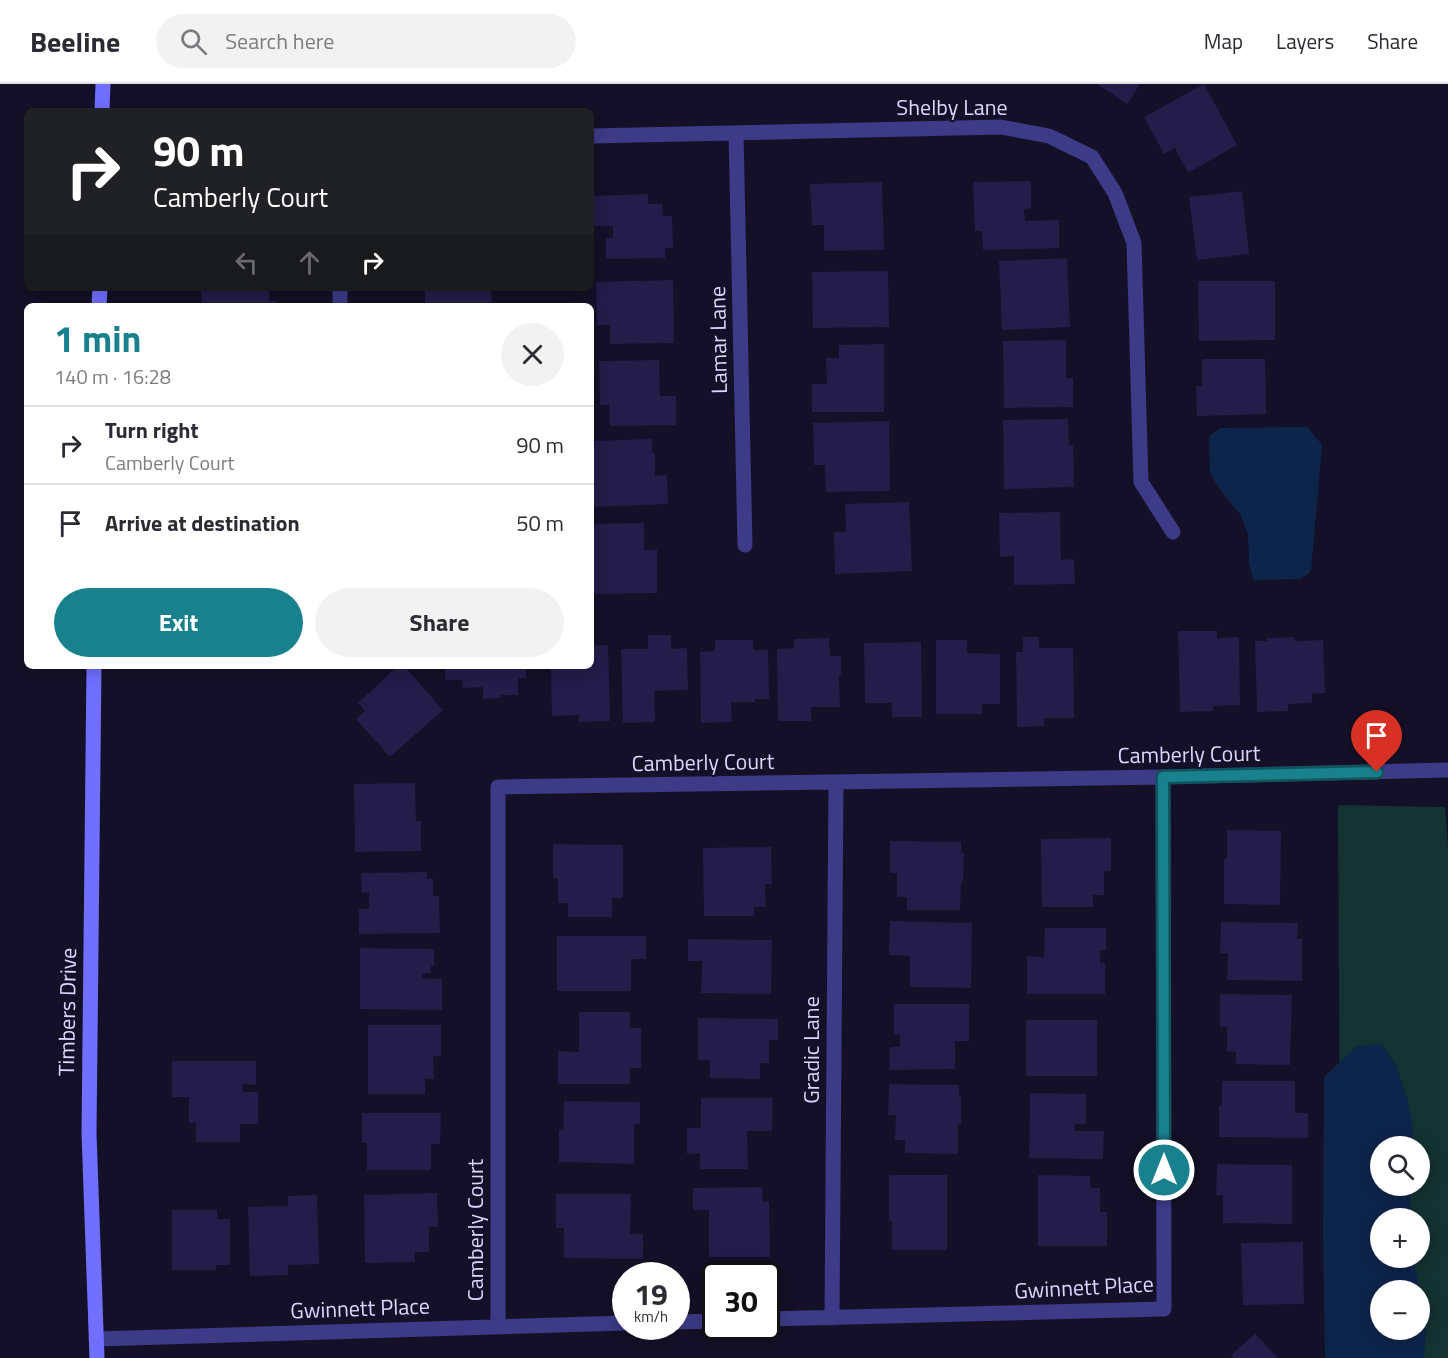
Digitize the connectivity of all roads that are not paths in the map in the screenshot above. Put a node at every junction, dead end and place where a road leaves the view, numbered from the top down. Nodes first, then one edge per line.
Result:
1 (103, 84) edge
2 (102, 108) edge
3 (736, 133) junction
4 (594, 136) edge
5 (1173, 532) dead end
6 (745, 545) dead end
7 (94, 669) edge
8 (1448, 770) edge
9 (1163, 777) junction
10 (836, 782) junction
11 (832, 1318) junction
12 (780, 1319) edge
13 (612, 1323) edge
14 (498, 1326) junction
15 (96, 1339) junction
16 (97, 1358) edge

1 - 2 street
3 - 4 street, Shelby Lane
3 - 5 street, Shelby Lane
3 - 6 street, Lamar Lane
7 - 15 street, Timbers Drive
8 - 9 street, Camberly Court
9 - 10 street, Camberly Court
9 - 11 street, Gwinnett Place
10 - 11 street, Gradic Lane
10 - 14 street, Camberly Court
11 - 12 street, Gwinnett Place
13 - 14 street, Gwinnett Place
14 - 15 street, Gwinnett Place
15 - 16 street, Timbers Drive

